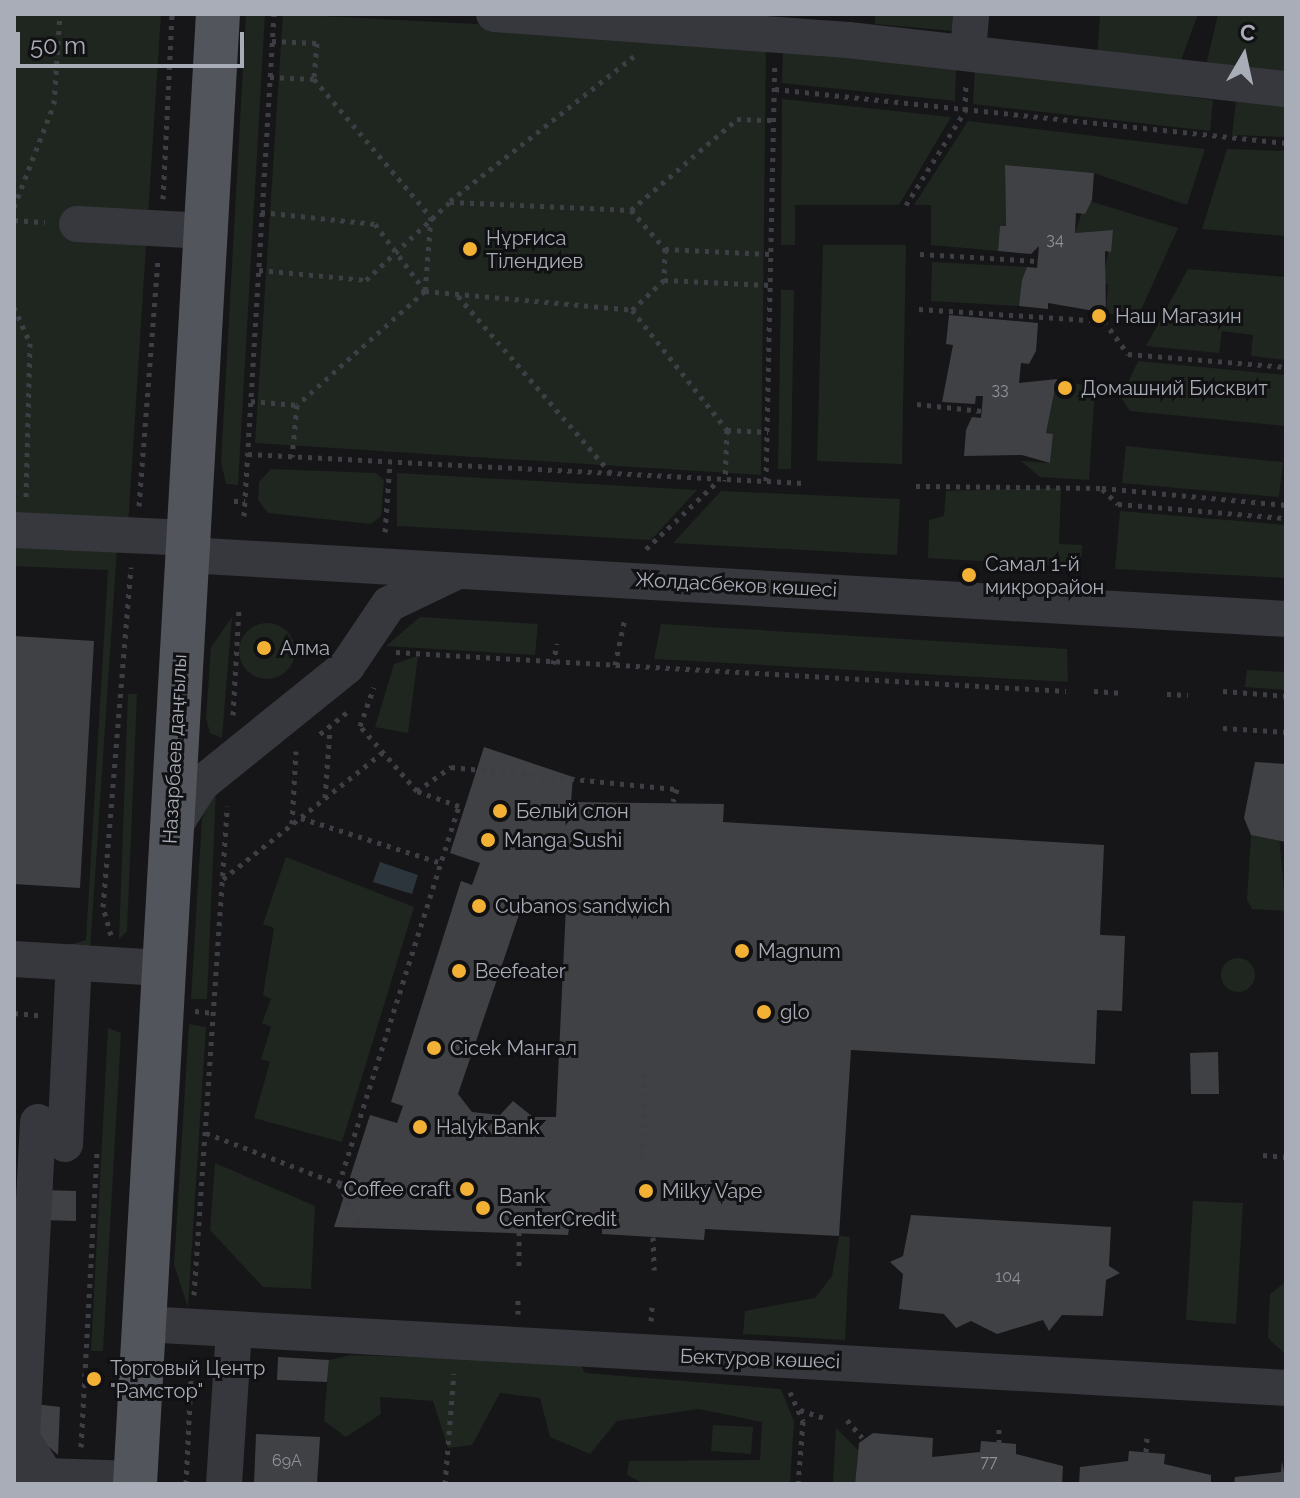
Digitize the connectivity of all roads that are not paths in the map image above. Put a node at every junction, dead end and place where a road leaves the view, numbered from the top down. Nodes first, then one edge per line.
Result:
1 (218, 14) edge
2 (494, 14) edge
3 (971, 14) edge
4 (629, 18) edge
5 (968, 51) junction
6 (1286, 89) edge
7 (77, 224) dead end
8 (206, 231) junction
9 (20, 530) edge
10 (187, 546) junction
11 (477, 568) junction
12 (1286, 619) edge
13 (170, 835) junction
14 (14, 959) edge
15 (74, 962) junction
16 (162, 968) junction
17 (143, 1324) junction
18 (234, 1331) junction
19 (1286, 1388) edge
20 (47, 1476) edge
21 (135, 1482) edge
22 (224, 1484) edge

1 - 8 main road, Назарбаев даңғылы
2 - 4 street
3 - 5 street
4 - 5 street
5 - 6 street
7 - 8 street
8 - 10 main road, Назарбаев даңғылы
9 - 10 street, Жолдасбеков көшесі
10 - 11 street, Жолдасбеков көшесі
10 - 13 main road, Назарбаев даңғылы
11 - 12 street, Жолдасбеков көшесі
11 - 13 street
13 - 16 main road, Назарбаев даңғылы
14 - 15 street
15 - 16 street
15 - 20 street
16 - 17 main road, Назарбаев даңғылы
17 - 18 street, Бектуров көшесі
17 - 21 main road, Назарбаев даңғылы
18 - 19 street, Бектуров көшесі
18 - 22 street
20 - 21 street

